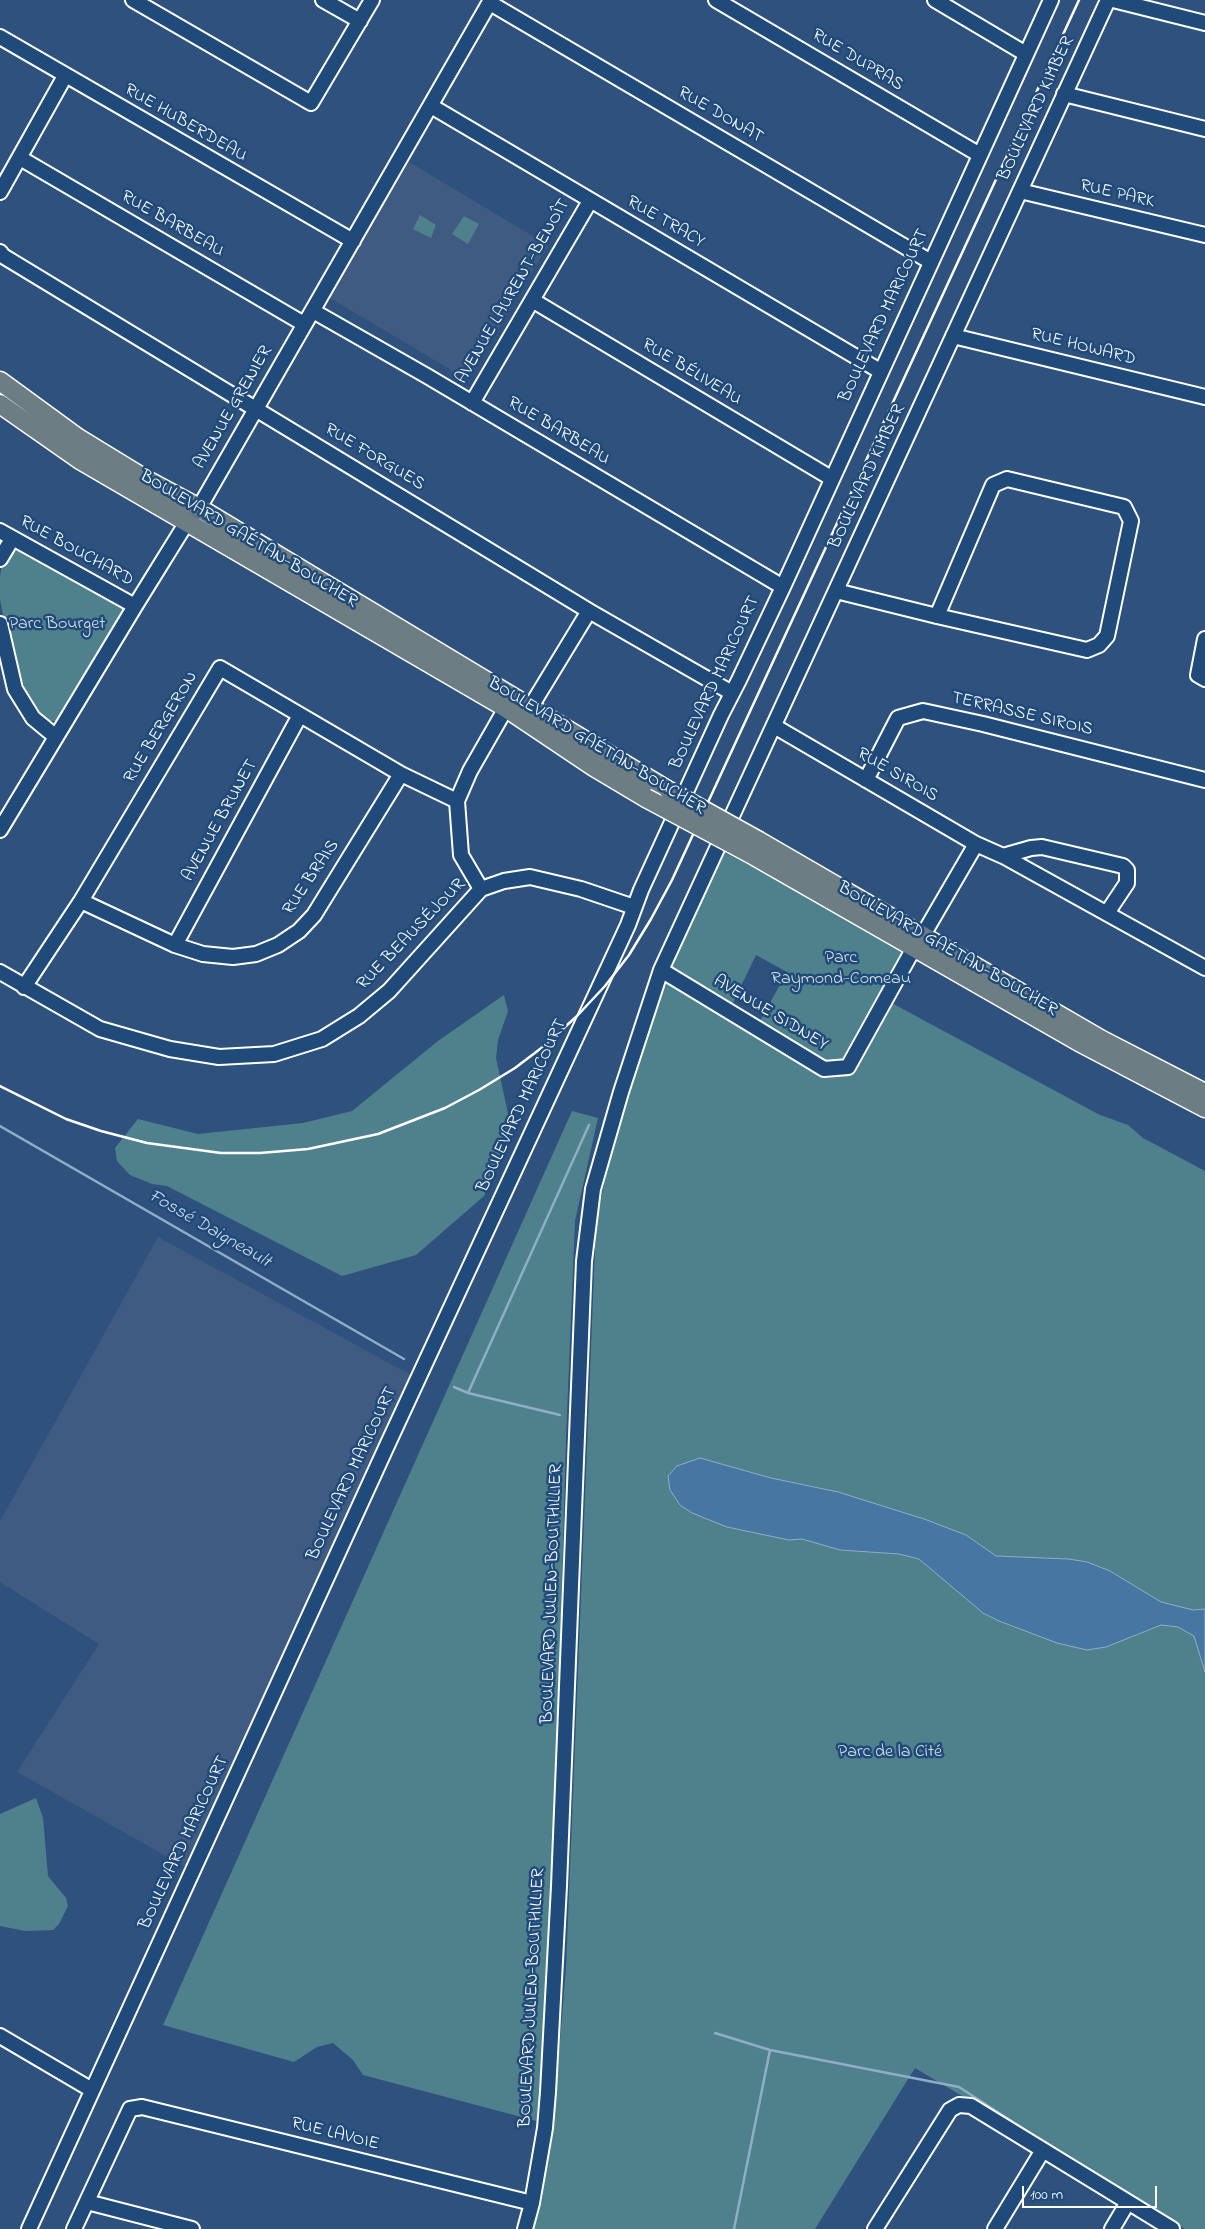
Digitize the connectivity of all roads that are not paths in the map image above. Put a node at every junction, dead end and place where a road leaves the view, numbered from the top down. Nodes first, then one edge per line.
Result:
1 (133, 0) edge
2 (323, 0) edge
3 (372, 0) edge
4 (716, 0) edge
5 (935, 0) edge
6 (1051, 0) edge
7 (1108, 0) edge
8 (1113, 0) edge
9 (491, 1) edge
10 (360, 21) junction
11 (1205, 23) edge
12 (0, 37) edge
13 (1026, 54) junction
14 (65, 76) junction
15 (1064, 94) junction
16 (431, 106) junction
17 (1205, 128) edge
18 (980, 155) junction
19 (20, 158) junction
20 (1020, 191) junction
21 (0, 192) edge
22 (590, 201) junction
23 (1205, 235) edge
24 (353, 241) junction
25 (0, 252) edge
26 (931, 262) junction
27 (532, 300) junction
28 (313, 311) junction
29 (304, 324) junction
30 (953, 336) junction
31 (880, 371) junction
32 (0, 381) edge
33 (1205, 397) edge
34 (472, 403) junction
35 (0, 404) edge
36 (256, 408) junction
37 (831, 478) junction
38 (199, 508) junction
39 (187, 522) junction
40 (6, 535) edge
41 (0, 559) edge
42 (783, 587) junction
43 (836, 591) junction
44 (135, 606) junction
45 (589, 611) junction
46 (937, 616) junction
47 (0, 624) edge
48 (1205, 639) edge
49 (1205, 679) edge
50 (732, 693) junction
51 (506, 708) junction
52 (530, 708) junction
53 (300, 715) junction
54 (774, 726) junction
55 (56, 737) junction
56 (599, 760) junction
57 (401, 774) junction
58 (866, 780) junction
59 (1205, 780) edge
60 (457, 801) junction
61 (0, 830) edge
62 (976, 844) junction
63 (1003, 856) junction
64 (481, 889) junction
65 (81, 901) junction
66 (634, 907) junction
67 (1107, 913) junction
68 (919, 941) junction
69 (175, 945) junction
70 (1203, 962) edge
71 (661, 970) junction
72 (0, 972) edge
73 (24, 987) junction
74 (1205, 1093) edge
75 (1205, 1108) edge
76 (0, 2036) edge
77 (92, 2090) junction
78 (1043, 2150) junction
79 (86, 2202) junction
80 (1128, 2202) junction
81 (532, 2203) junction
82 (29, 2229) edge
83 (74, 2229) edge
84 (192, 2229) edge
85 (525, 2229) edge
86 (875, 2229) edge
87 (994, 2229) edge
88 (1112, 2229) edge
89 (1172, 2229) edge

1 - 10 street
2 - 10 street
3 - 10 street
4 - 18 street, RUE DUPRAS
5 - 13 street
6 - 13 street, BOULEVARD MARICOURT
7 - 15 street, BOULEVARD KIMBER
8 - 11 street
9 - 16 street, AVENUE GRENIER
9 - 26 street, RUE DONAT
12 - 14 street, RUE HUBERDEAU
13 - 18 street, BOULEVARD MARICOURT
14 - 19 street
14 - 24 street, RUE HUBERDEAU
15 - 17 street
15 - 20 street, BOULEVARD KIMBER
16 - 22 street, RUE TRACY
16 - 24 street, AVENUE GRENIER
18 - 26 street, BOULEVARD MARICOURT
19 - 21 street
19 - 29 street, RUE BARBEAU
20 - 23 street, RUE PARK
20 - 30 street, BOULEVARD KIMBER
22 - 27 street, AVENUE LAURENT-BENOÎT
22 - 31 street, RUE TRACY
24 - 28 street, AVENUE GRENIER
25 - 36 street, RUE FORGUES
26 - 31 street, BOULEVARD MARICOURT
27 - 34 street, AVENUE LAURENT-BENOÎT
27 - 37 street, RUE BÉLIVEAU
28 - 29 street, AVENUE GRENIER
28 - 34 street, RUE BARBEAU
29 - 36 street, AVENUE GRENIER
30 - 33 street, RUE HOWARD
30 - 43 street, BOULEVARD KIMBER
31 - 37 street, BOULEVARD MARICOURT
32 - 38 main road, BOULEVARD GAÉTAN-BOUCHER
34 - 42 street, RUE BARBEAU
35 - 39 main road, BOULEVARD GAÉTAN-BOUCHER
36 - 38 street, AVENUE GRENIER
36 - 45 street, RUE FORGUES
37 - 42 street, BOULEVARD MARICOURT
38 - 39 street, AVENUE GRENIER
38 - 52 main road, BOULEVARD GAÉTAN-BOUCHER
39 - 44 street, AVENUE GRENIER
39 - 51 main road, BOULEVARD GAÉTAN-BOUCHER
40 - 41 street
40 - 44 street, RUE BOUCHARD
42 - 50 street, BOULEVARD MARICOURT
43 - 46 street
43 - 54 street, BOULEVARD KIMBER
44 - 55 street, AVENUE GRENIER
45 - 50 street, RUE FORGUES
45 - 52 street
46 - 46 street
47 - 55 street
48 - 49 street
50 - 66 street, BOULEVARD MARICOURT
51 - 56 main road, BOULEVARD GAÉTAN-BOUCHER
51 - 60 street
52 - 56 main road, BOULEVARD GAÉTAN-BOUCHER
53 - 57 street, RUE BERGERON
53 - 65 street, RUE BERGERON
53 - 69 street, AVENUE BRUNET
54 - 58 street, RUE SIROIS
54 - 71 street, BOULEVARD KIMBER
55 - 61 street, AVENUE GRENIER
56 - 68 main road, BOULEVARD GAÉTAN-BOUCHER, bridge
57 - 60 street, RUE BERGERON
57 - 69 street, RUE BRAIS
58 - 59 street, TERRASSE SIROIS
58 - 62 street, RUE SIROIS
60 - 64 street
62 - 63 street, RUE SIROIS
62 - 68 street, AVENUE SIDNEY
63 - 67 street, RUE SIROIS
63 - 67 street
64 - 66 street, RUE BEAUSÉJOUR
64 - 73 street, RUE BEAUSÉJOUR
65 - 69 street, RUE BRAIS
65 - 73 street, RUE BERGERON
66 - 77 street, BOULEVARD MARICOURT
67 - 70 street, RUE SIROIS
68 - 71 street, AVENUE SIDNEY
68 - 74 main road, BOULEVARD GAÉTAN-BOUCHER
68 - 75 main road, BOULEVARD GAÉTAN-BOUCHER
71 - 81 street, BOULEVARD JULIEN-BOUTHILLIER
72 - 73 street, RUE BEAUSÉJOUR
76 - 77 street
77 - 82 street, BOULEVARD MARICOURT
78 - 80 street
78 - 86 street
78 - 87 street
79 - 81 street, RUE LAVOIE
79 - 83 street
79 - 84 street
80 - 88 street
80 - 89 street
81 - 85 street, BOULEVARD JULIEN-BOUTHILLIER

